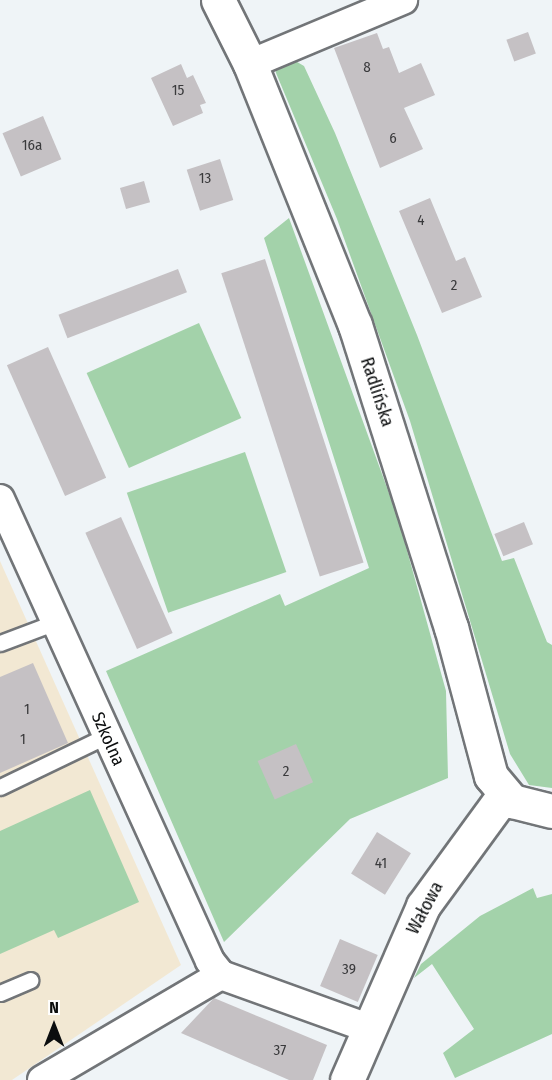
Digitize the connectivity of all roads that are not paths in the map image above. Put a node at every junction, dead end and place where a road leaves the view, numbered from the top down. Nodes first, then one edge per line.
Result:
1 (218, 0) edge
2 (403, 0) edge
3 (250, 64) junction
4 (0, 499) edge
5 (56, 622) junction
6 (0, 643) edge
7 (106, 736) junction
8 (0, 787) edge
9 (504, 795) junction
10 (552, 811) edge
11 (221, 975) junction
12 (30, 980) dead end
13 (0, 993) edge
14 (368, 1028) junction
15 (42, 1080) edge
16 (347, 1080) edge

1 - 3 street, Radlińska
2 - 3 street
3 - 9 street, Radlińska
4 - 5 street, Szkolna
5 - 6 lane
5 - 7 street, Szkolna
7 - 8 lane
7 - 11 street, Szkolna
9 - 10 street
9 - 14 street, Wałowa
11 - 14 street
11 - 15 street
12 - 13 lane
14 - 16 street, Wałowa

